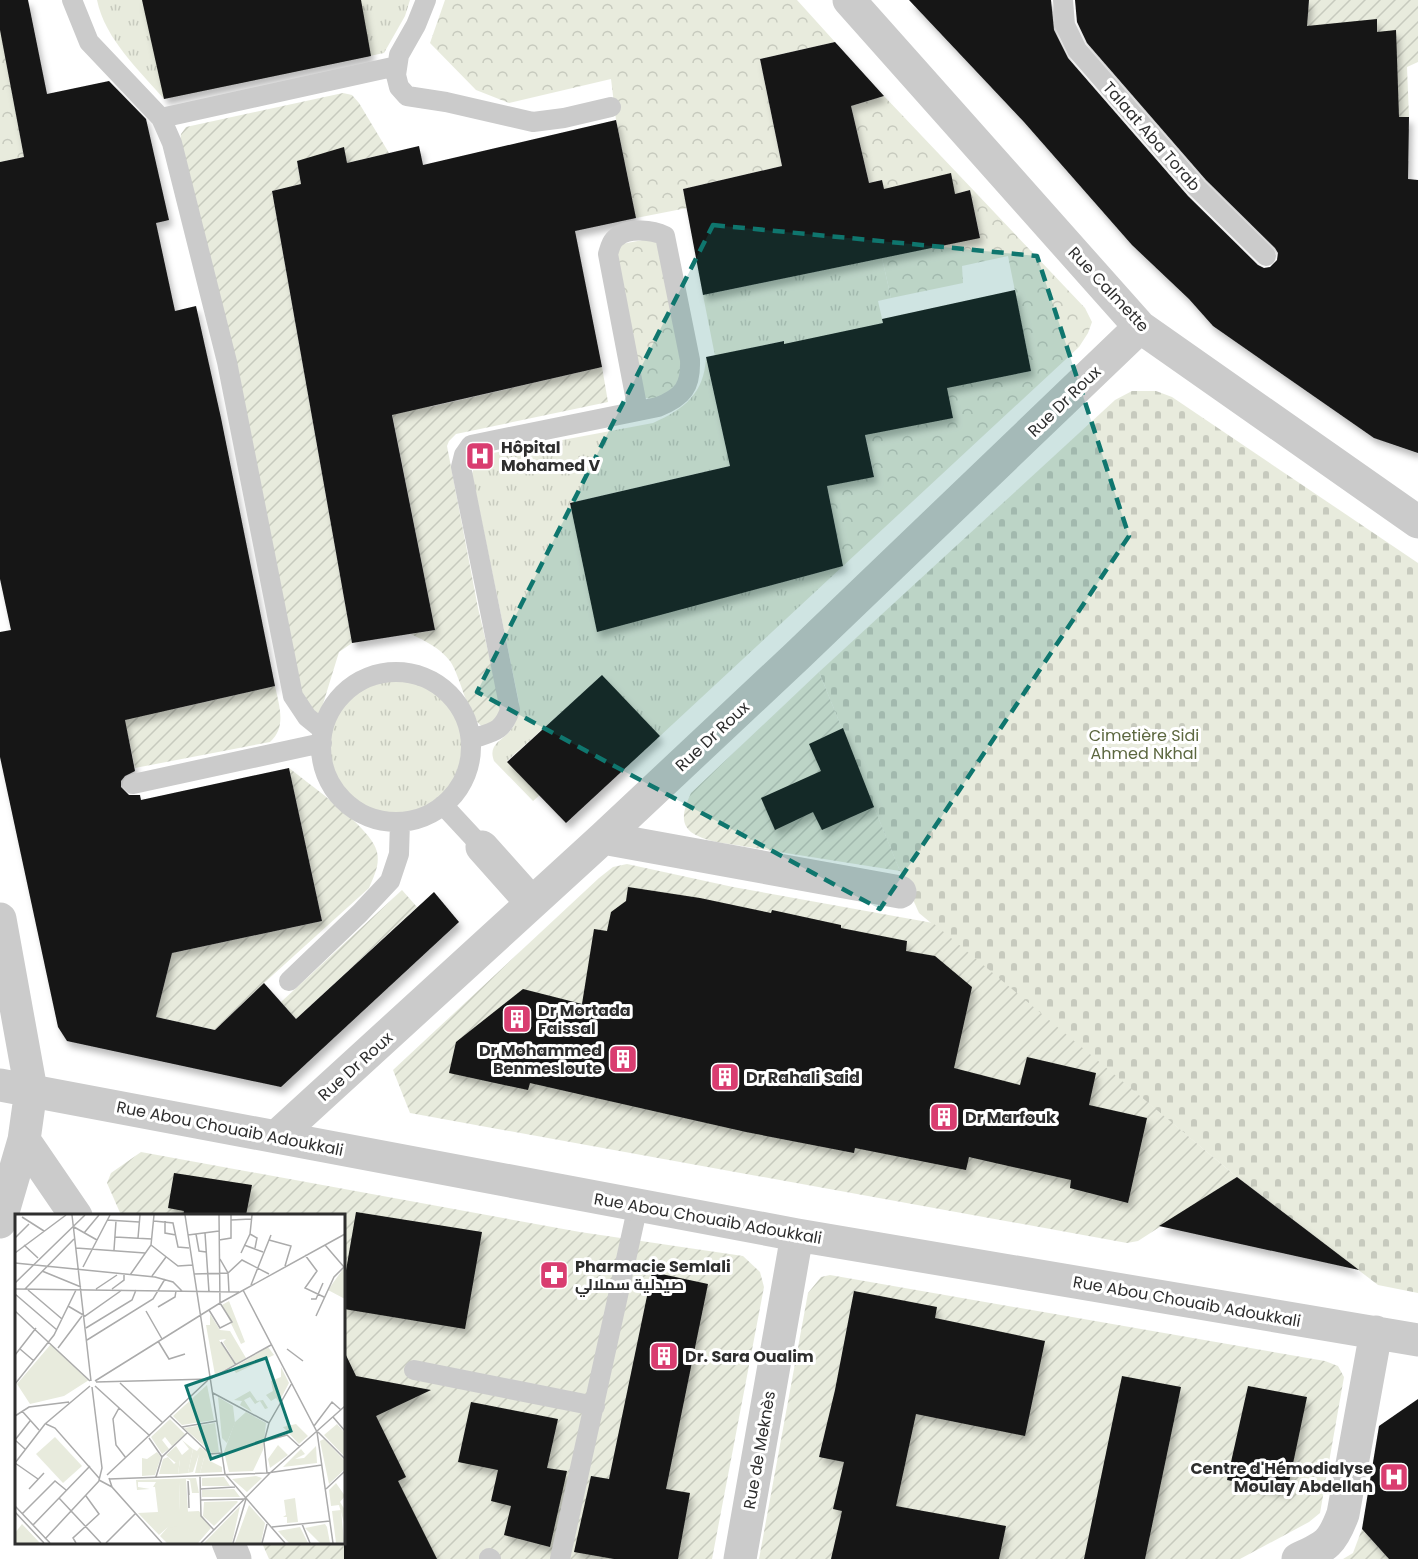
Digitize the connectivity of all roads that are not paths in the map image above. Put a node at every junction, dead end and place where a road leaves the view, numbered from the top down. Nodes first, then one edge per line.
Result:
1 (72, 0) edge
2 (426, 0) edge
3 (849, 0) edge
4 (1062, 0) edge
5 (398, 66) junction
6 (611, 107) dead end
7 (161, 118) junction
8 (1266, 256) dead end
9 (1140, 327) junction
10 (638, 411) junction
11 (1418, 522) edge
12 (322, 736) junction
13 (471, 738) junction
14 (133, 784) dead end
15 (443, 805) junction
16 (400, 822) junction
17 (603, 838) junction
18 (482, 848) joint
19 (900, 892) dead end
20 (532, 903) junction
21 (0, 919) edge
22 (289, 981) dead end
23 (15, 1087) edge
24 (276, 1137) junction
25 (24, 1140) junction
26 (638, 1205) junction
27 (75, 1214) edge
28 (0, 1222) edge
29 (797, 1235) junction
30 (1376, 1332) junction
31 (1418, 1340) edge
32 (414, 1370) dead end
33 (595, 1406) junction
34 (229, 1544) edge
35 (236, 1559) edge
36 (560, 1559) edge
37 (740, 1559) edge
38 (1298, 1559) edge

1 - 7 lane
2 - 5 lane
3 - 9 street, Rue Calmette
4 - 8 lane, Talaat Aba Torab
5 - 6 lane
5 - 7 lane
7 - 12 lane
9 - 11 street, Rue Calmette
9 - 17 street, Rue Dr Roux
10 - 10 lane
10 - 13 lane
12 - 13 lane
12 - 14 lane
12 - 16 lane
13 - 15 lane
15 - 16 lane
15 - 18 lane
16 - 22 lane
17 - 19 street
17 - 20 street, Rue Dr Roux
18 - 20 street
20 - 24 street, Rue Dr Roux
21 - 23 street
23 - 24 street, Rue Abou Chouaib Adoukkali
23 - 25 street
24 - 26 street, Rue Abou Chouaib Adoukkali
25 - 27 street
25 - 28 street
26 - 29 street, Rue Abou Chouaib Adoukkali
26 - 33 lane
29 - 30 street, Rue Abou Chouaib Adoukkali
29 - 37 street, Rue de Meknès
30 - 31 street, Rue Abou Chouaib Adoukkali
30 - 38 street
32 - 33 lane
33 - 36 lane
34 - 35 street

